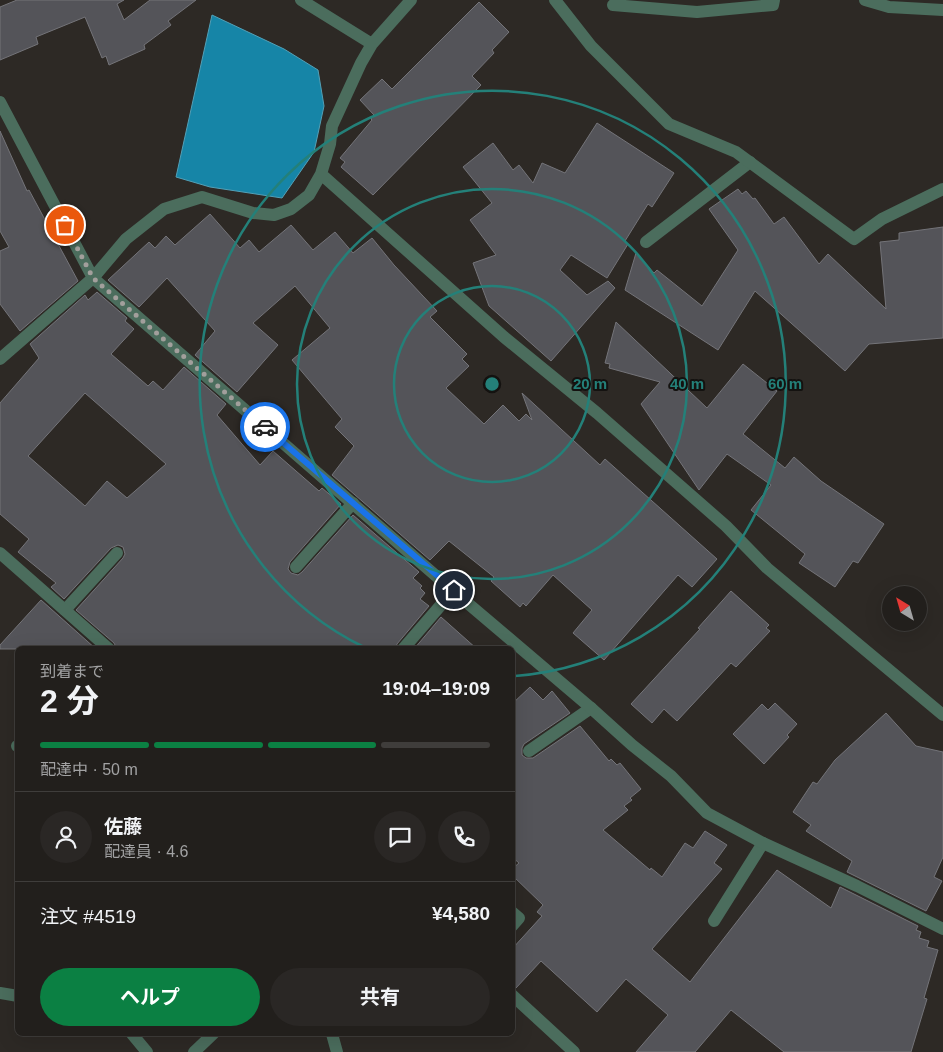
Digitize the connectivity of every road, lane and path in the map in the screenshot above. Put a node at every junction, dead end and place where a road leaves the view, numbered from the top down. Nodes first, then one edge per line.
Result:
1 (301, 0) edge
2 (411, 0) edge
3 (555, 0) edge
4 (774, 0) edge
5 (864, 0) edge
6 (613, 4) dead end
7 (943, 10) edge
8 (372, 44) junction
9 (0, 102) edge
10 (750, 162) junction
11 (321, 174) junction
12 (943, 189) edge
13 (646, 242) dead end
14 (93, 278) junction
15 (0, 359) edge
16 (353, 503) junction
17 (0, 553) edge
18 (117, 553) dead end
19 (296, 567) dead end
20 (454, 590) junction
21 (65, 610) junction
22 (104, 646) edge
23 (406, 646) edge
24 (591, 708) junction
25 (943, 715) edge
26 (529, 751) dead end
27 (763, 843) junction
28 (714, 921) dead end
29 (943, 929) edge
30 (0, 993) edge
31 (15, 996) edge
32 (515, 998) edge
33 (134, 1036) edge
34 (211, 1036) edge
35 (333, 1036) edge
36 (147, 1052) edge
37 (194, 1052) edge
38 (337, 1052) edge
39 (574, 1052) edge

1 - 8 street
2 - 8 street
3 - 10 street
4 - 6 street
5 - 7 street
8 - 11 street
9 - 14 street
10 - 12 street
10 - 13 street
11 - 14 street
11 - 25 street
14 - 15 street
14 - 16 street
16 - 19 street
16 - 20 street
17 - 21 street
18 - 21 street
20 - 23 street
20 - 24 street
21 - 22 street
24 - 26 street
24 - 27 street
27 - 28 street
27 - 29 street
30 - 31 street
32 - 39 street
33 - 36 street
34 - 37 street
35 - 38 street

